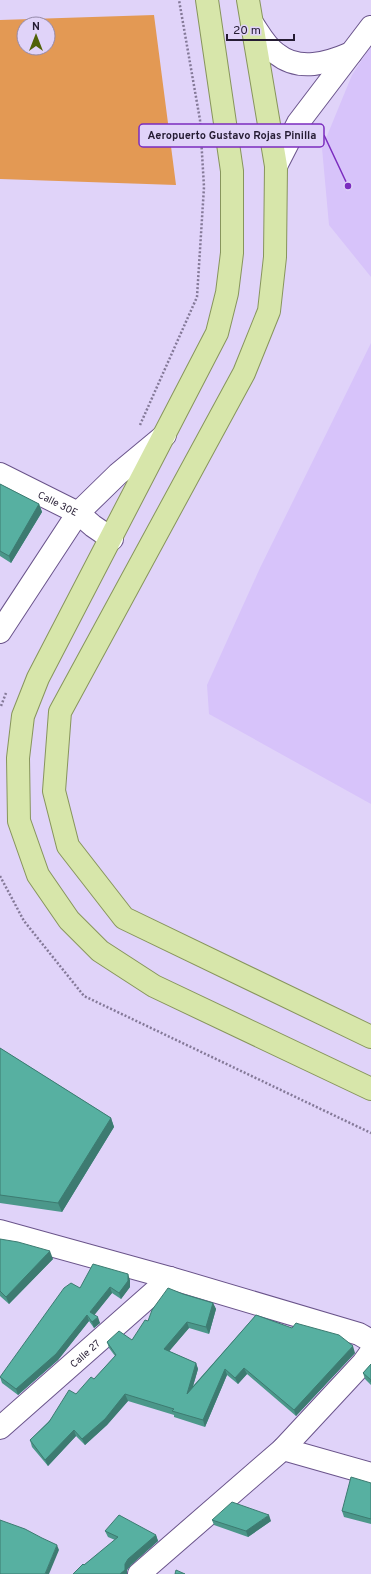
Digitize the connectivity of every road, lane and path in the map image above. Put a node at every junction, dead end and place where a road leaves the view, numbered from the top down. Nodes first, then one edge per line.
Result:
1 (179, 0) edge
2 (207, 0) edge
3 (248, 0) edge
4 (252, 23) junction
5 (371, 26) edge
6 (351, 53) junction
7 (276, 166) junction
8 (137, 432) dead end
9 (165, 435) junction
10 (0, 474) edge
11 (78, 513) junction
12 (112, 539) junction
13 (0, 632) edge
14 (9, 687) dead end
15 (0, 710) edge
16 (0, 876) edge
17 (371, 1037) edge
18 (371, 1089) edge
19 (371, 1134) edge
20 (0, 1230) edge
21 (170, 1278) junction
22 (371, 1341) edge
23 (371, 1352) edge
24 (0, 1428) edge
25 (283, 1449) junction
26 (371, 1474) edge
27 (139, 1574) edge

1 - 8 path
2 - 9 main road
3 - 4 main road
4 - 6 street
4 - 7 main road
5 - 6 street
6 - 7 street
7 - 17 main road
9 - 11 street
9 - 12 main road
10 - 11 street, Calle 30E
11 - 12 street, Calle 30E
11 - 13 street
12 - 18 main road
14 - 15 path
16 - 19 path
20 - 21 street
21 - 22 street
21 - 24 street, Calle 27
23 - 25 street
25 - 26 street
25 - 27 street

